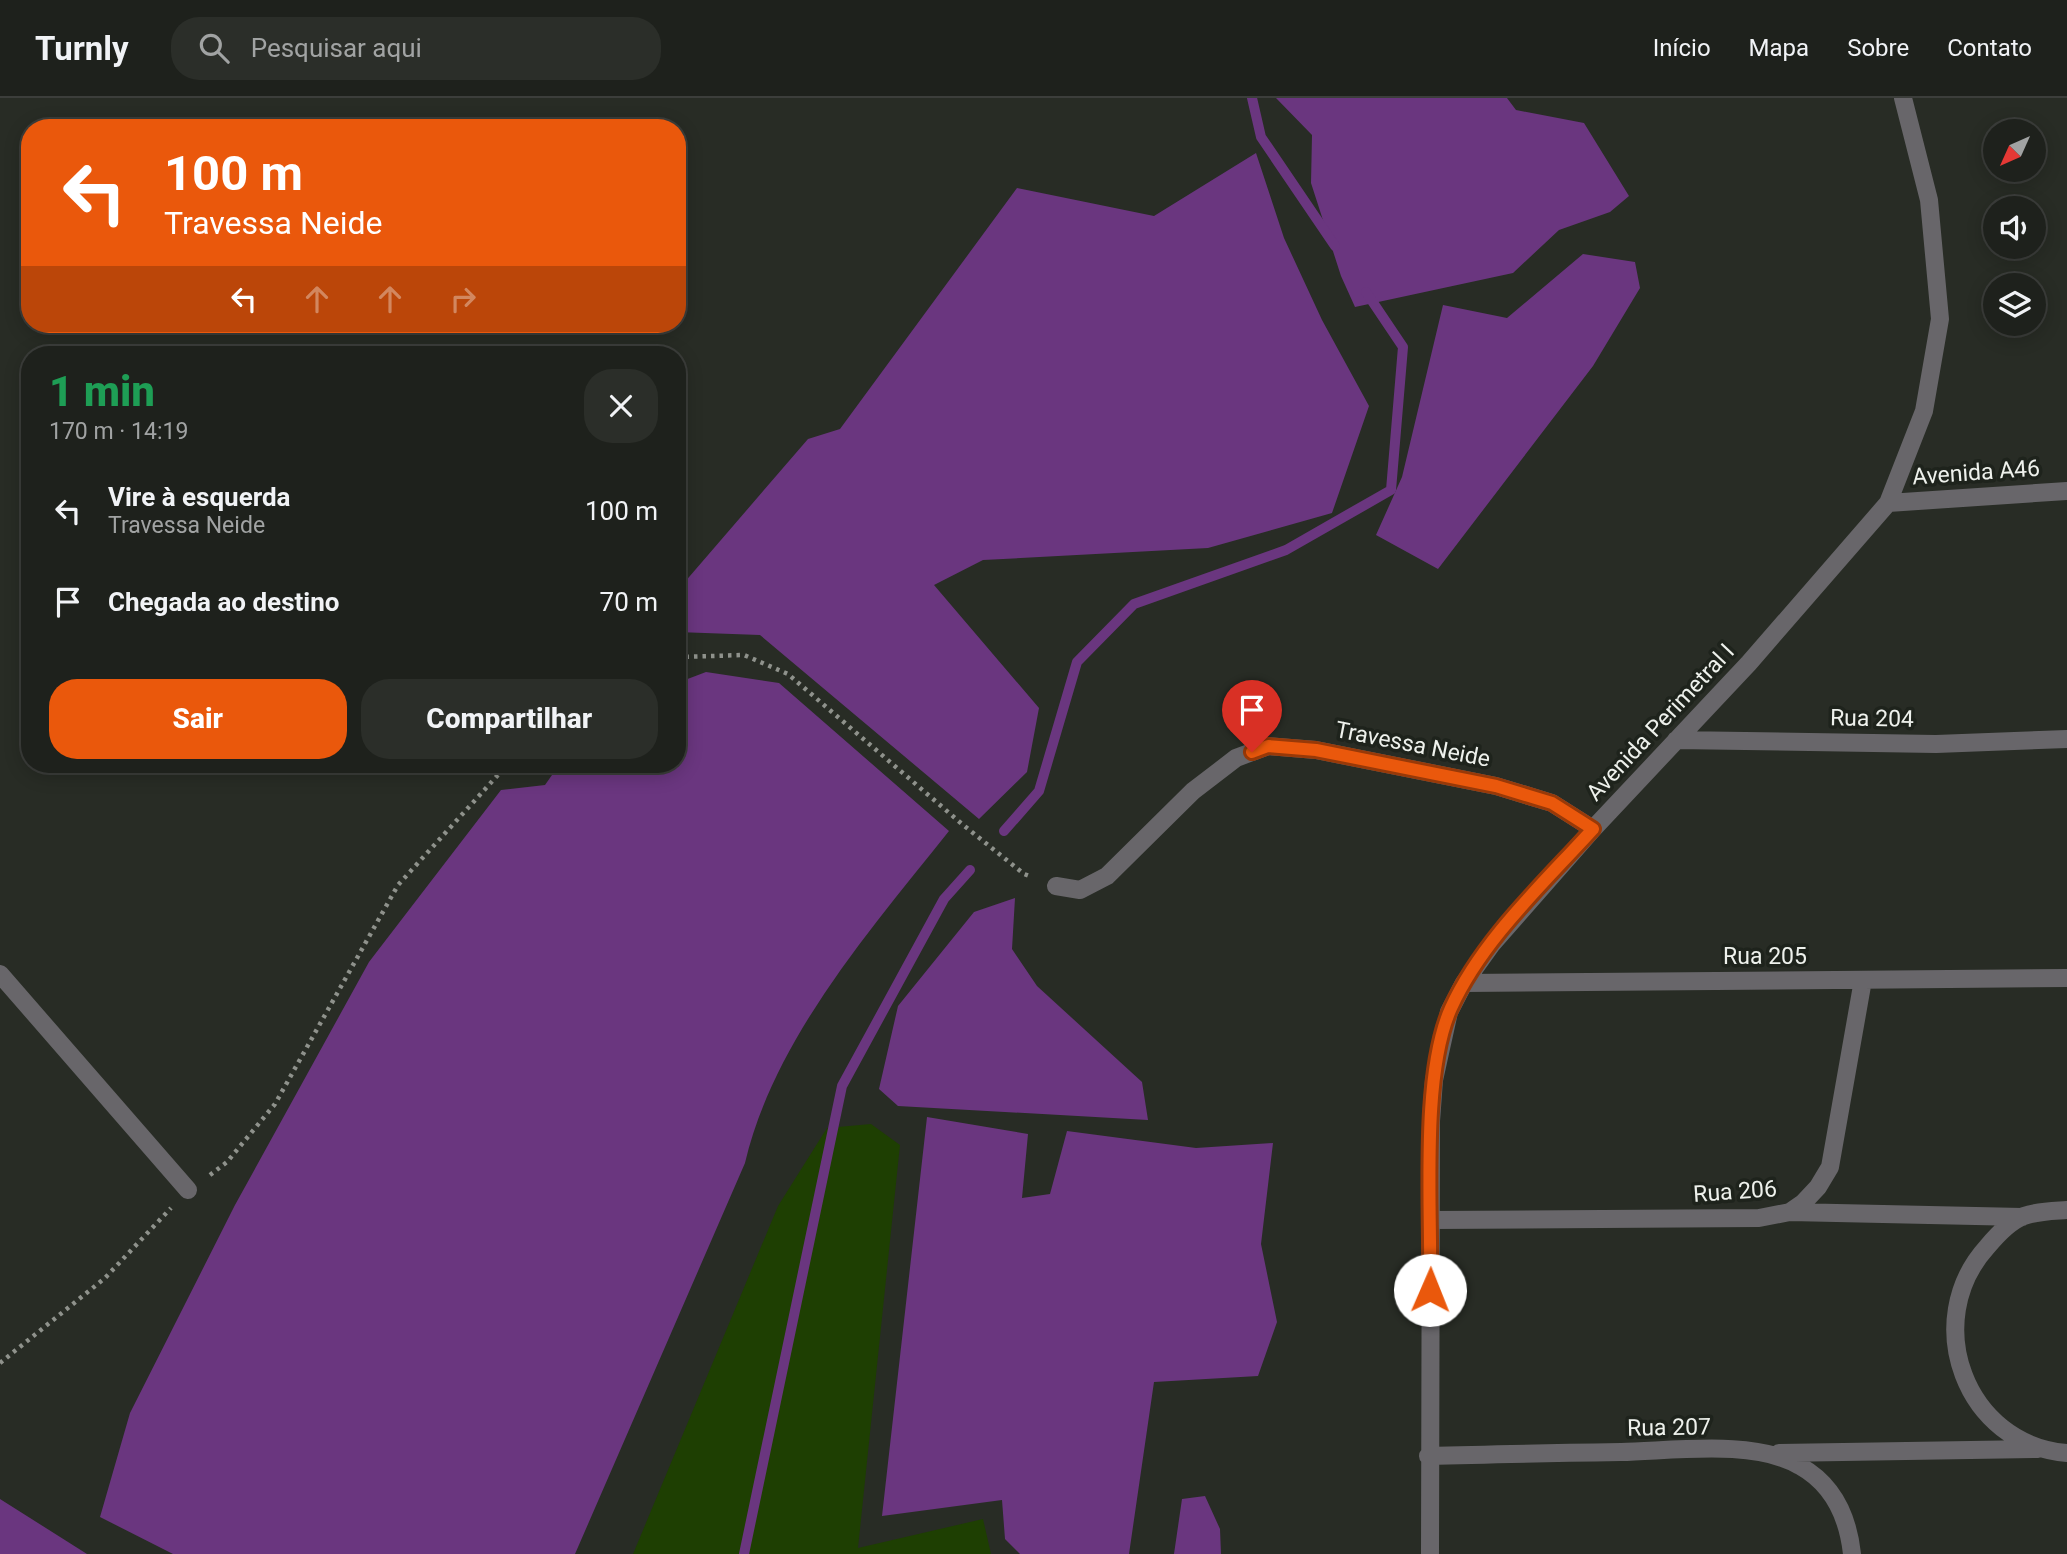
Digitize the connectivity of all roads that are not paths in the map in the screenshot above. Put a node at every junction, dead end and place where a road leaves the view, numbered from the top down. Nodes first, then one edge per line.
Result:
1 (1903, 98) edge
2 (2067, 491) edge
3 (1888, 503) junction
4 (2067, 739) edge
5 (1676, 740) junction
6 (1593, 829) junction
7 (1056, 886) road end
8 (0, 974) edge
9 (2067, 978) edge
10 (1863, 981) junction
11 (1464, 983) junction
12 (188, 1190) road end
13 (2067, 1210) edge
14 (1790, 1212) junction
15 (2022, 1217) junction
16 (1432, 1220) junction
17 (2041, 1448) junction
18 (1771, 1453) junction
19 (2067, 1453) edge
20 (1428, 1456) junction
21 (1430, 1554) edge
22 (1852, 1554) edge

1 - 3 street, Avenida Perimetral I
2 - 3 street, Avenida A46
3 - 5 street, Avenida Perimetral I
4 - 5 street, Rua 204
5 - 6 street, Avenida Perimetral I
6 - 7 street, Travessa Neide
6 - 11 street, Avenida Perimetral I
8 - 12 street
9 - 10 street, Rua 205
10 - 11 street, Rua 205
10 - 14 street, Rua 206
11 - 16 street, Avenida Perimetral I
13 - 15 street
14 - 15 street
14 - 16 street, Rua 206
15 - 17 street
16 - 20 street, Avenida Perimetral I
17 - 18 street
17 - 19 street
18 - 20 street, Rua 207
18 - 22 street, Rua 207
20 - 21 street, Avenida Perimetral I

